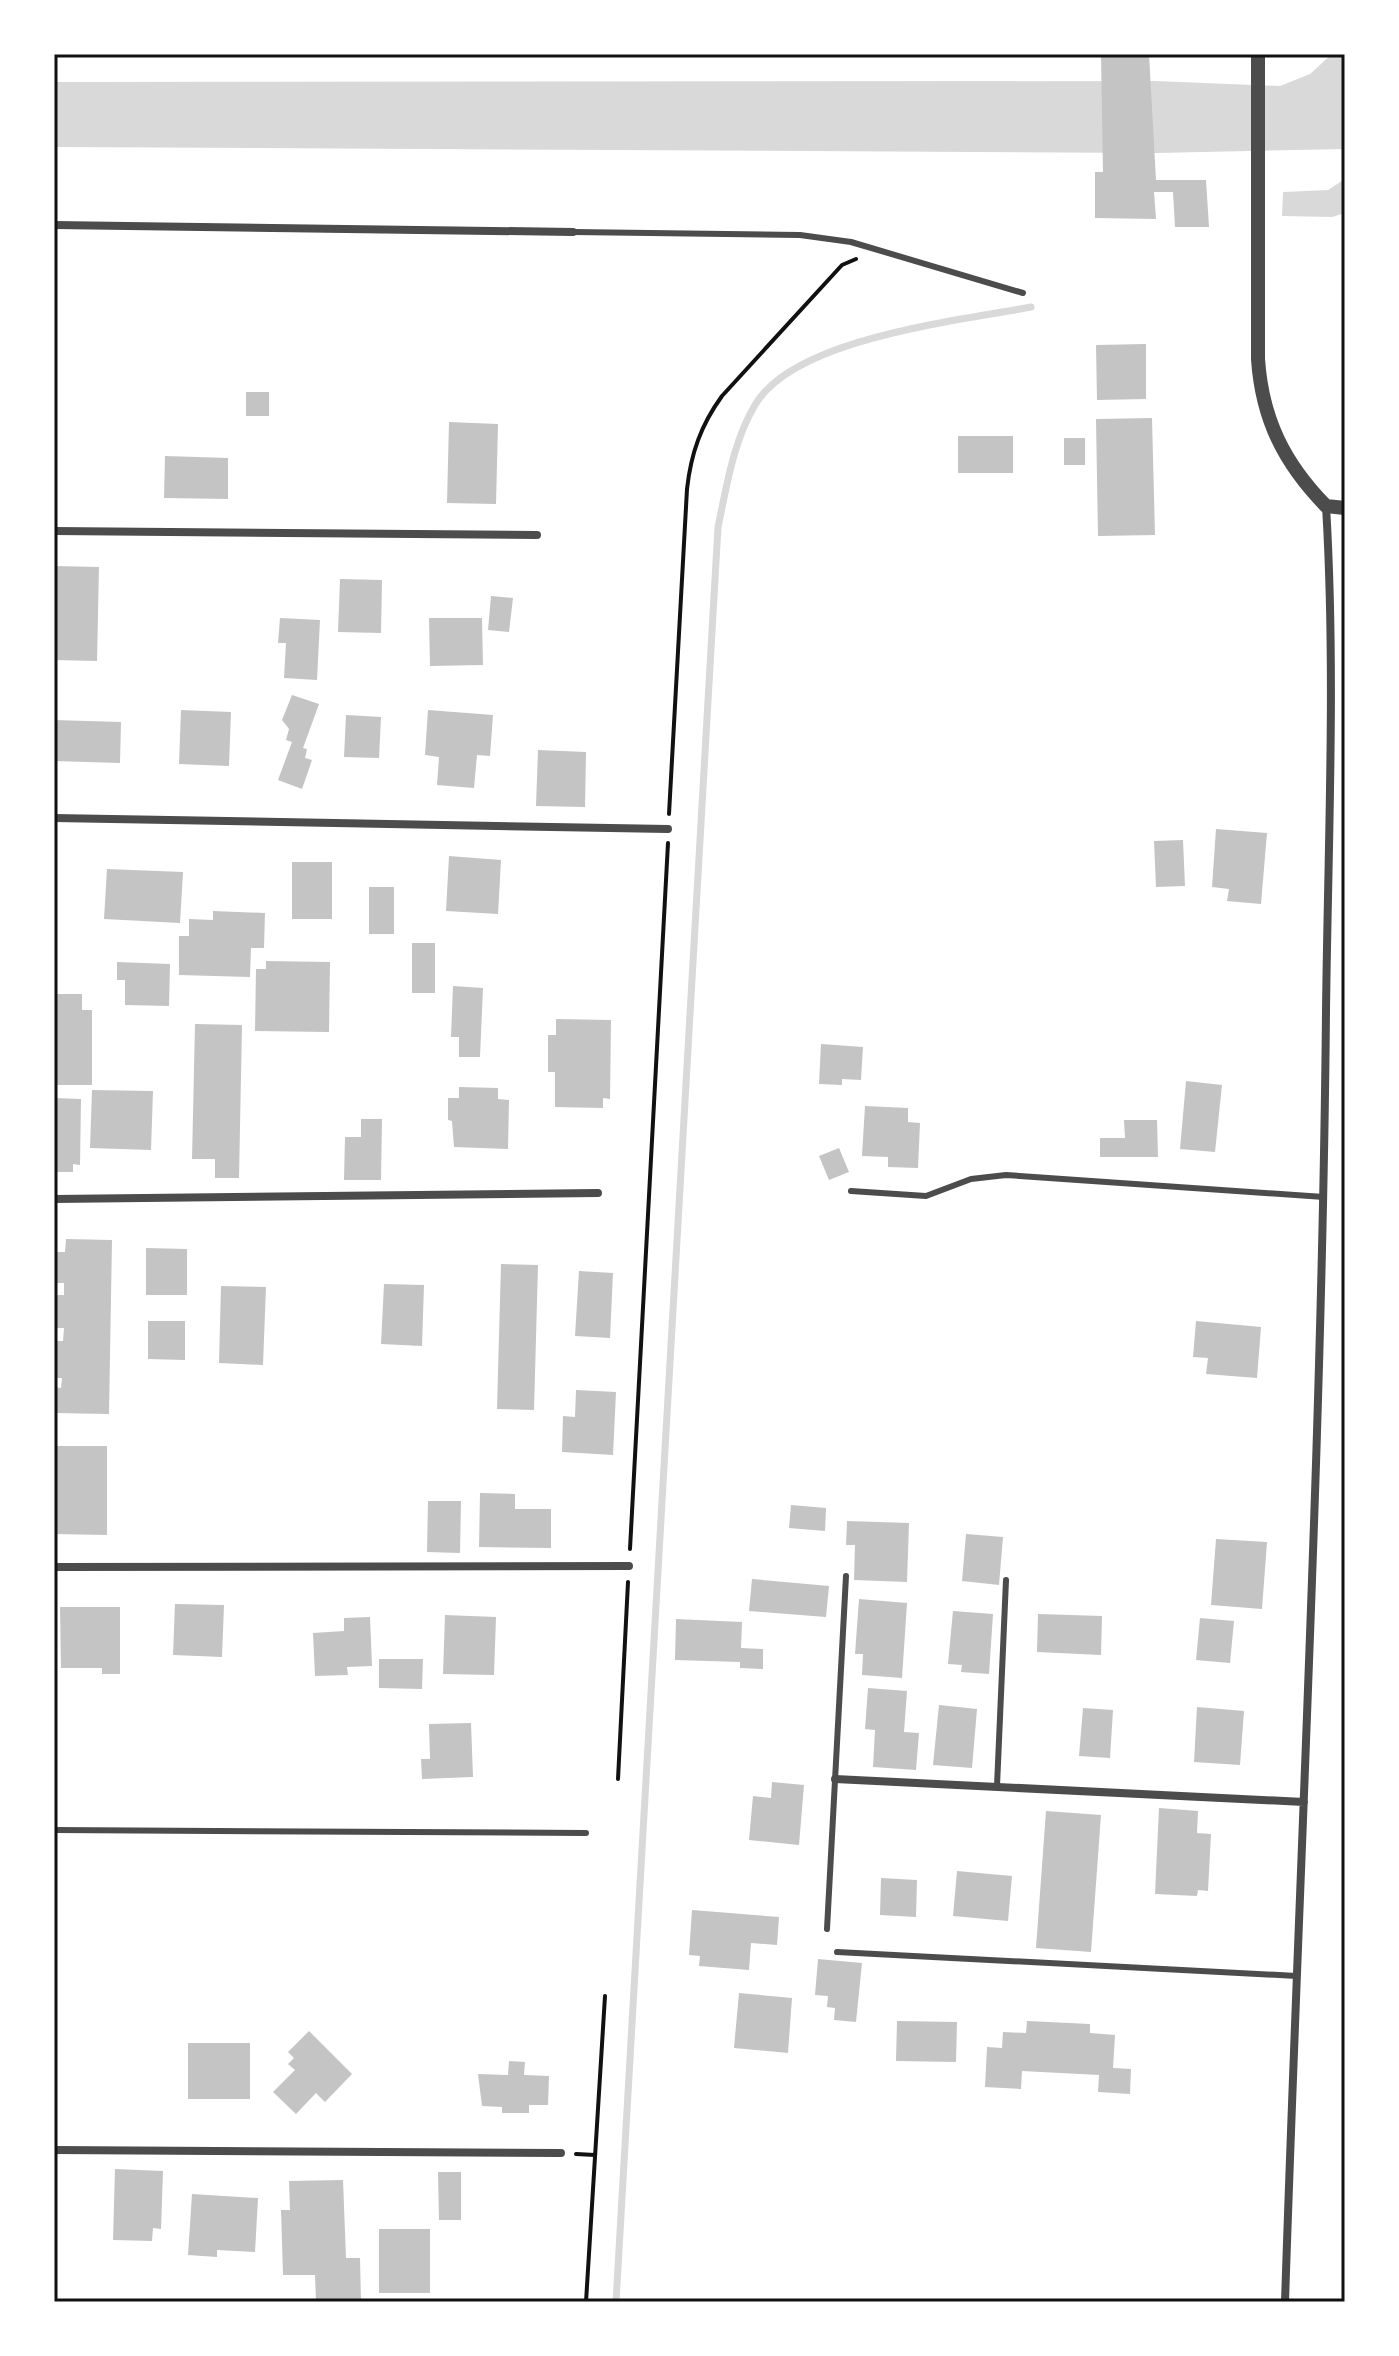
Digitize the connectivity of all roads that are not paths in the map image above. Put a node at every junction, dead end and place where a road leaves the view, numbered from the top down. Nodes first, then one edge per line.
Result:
1 (1258, 54) edge
2 (54, 225) edge
3 (573, 232) joint
4 (1023, 293) dead end
5 (1326, 506) junction
6 (1345, 508) edge
7 (54, 531) edge
8 (537, 535) dead end
9 (54, 818) edge
10 (668, 829) road end
11 (851, 1191) dead end
12 (598, 1193) dead end
13 (1324, 1197) junction
14 (54, 1199) edge
15 (629, 1566) road end
16 (54, 1567) edge
17 (846, 1576) dead end
18 (1006, 1580) dead end
19 (835, 1779) junction
20 (997, 1786) junction
21 (1304, 1802) junction
22 (54, 1830) edge
23 (586, 1833) dead end
24 (827, 1929) dead end
25 (837, 1952) dead end
26 (1297, 1976) junction
27 (54, 2150) edge
28 (561, 2153) dead end
29 (1285, 2302) edge

1 - 5 street
2 - 3 street
3 - 4 lane
5 - 6 street
5 - 13 street
7 - 8 street
9 - 10 street
11 - 13 lane
12 - 14 street
13 - 21 street
15 - 16 street
17 - 19 lane
18 - 20 lane
19 - 20 street
19 - 24 lane
20 - 21 street
21 - 26 street
22 - 23 lane
25 - 26 lane
26 - 29 street
27 - 28 street

